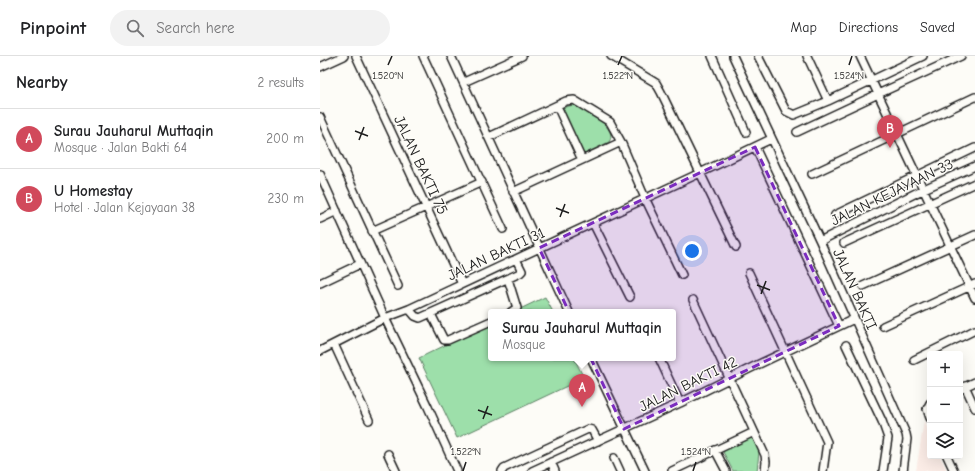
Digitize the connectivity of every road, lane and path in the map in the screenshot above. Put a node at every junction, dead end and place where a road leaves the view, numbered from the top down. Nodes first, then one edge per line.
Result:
1 (344, 56) edge
2 (356, 56) edge
3 (423, 56) edge
4 (451, 56) edge
5 (522, 56) edge
6 (611, 56) edge
7 (712, 56) edge
8 (733, 56) edge
9 (758, 56) edge
10 (808, 56) edge
11 (860, 56) edge
12 (923, 56) edge
13 (961, 56) edge
14 (619, 58) edge
15 (320, 67) edge
16 (871, 80) junction
17 (464, 82) junction
18 (878, 94) junction
19 (975, 97) edge
20 (828, 101) junction
21 (557, 106) junction
22 (320, 117) edge
23 (746, 132) dead end
24 (797, 132) dead end
25 (898, 134) junction
26 (489, 137) junction
27 (770, 139) junction
28 (621, 142) junction
29 (755, 146) junction
30 (975, 148) edge
31 (582, 160) junction
32 (975, 166) edge
33 (320, 174) edge
34 (700, 174) junction
35 (812, 174) dead end
36 (918, 176) junction
37 (482, 182) junction
38 (975, 183) edge
39 (924, 189) junction
40 (513, 192) junction
41 (645, 198) junction
42 (931, 203) junction
43 (427, 206) junction
44 (337, 211) junction
45 (835, 215) dead end
46 (320, 219) edge
47 (593, 223) junction
48 (503, 229) dead end
49 (372, 231) junction
50 (975, 235) edge
51 (820, 241) junction
52 (844, 243) dead end
53 (951, 246) junction
54 (736, 247) dead end
55 (539, 248) junction
56 (516, 259) junction
57 (360, 264) junction
58 (749, 273) dead end
59 (682, 275) dead end
60 (508, 279) junction
61 (320, 283) edge
62 (462, 284) junction
63 (972, 285) edge
64 (398, 286) dead end
65 (863, 286) dead end
66 (630, 297) dead end
67 (975, 298) edge
68 (693, 300) dead end
69 (409, 309) junction
70 (516, 309) edge
71 (568, 309) edge
72 (431, 314) junction
73 (385, 318) junction
74 (854, 319) junction
75 (488, 322) edge
76 (839, 326) junction
77 (883, 326) dead end
78 (975, 330) edge
79 (334, 344) junction
80 (846, 345) dead end
81 (320, 351) edge
82 (784, 352) junction
83 (914, 360) dead end
84 (592, 361) edge
85 (660, 361) edge
86 (729, 379) junction
87 (975, 382) edge
88 (963, 387) edge
89 (963, 389) edge
90 (680, 403) junction
91 (975, 408) edge
92 (369, 420) dead end
93 (624, 429) junction
94 (754, 432) junction
95 (598, 441) junction
96 (715, 450) junction
97 (388, 454) dead end
98 (614, 458) dead end
99 (948, 459) edge
100 (551, 462) junction
101 (396, 471) edge
102 (457, 471) edge
103 (502, 471) edge
104 (532, 471) edge
105 (555, 471) edge
106 (620, 471) edge
107 (646, 471) edge
108 (672, 471) edge
109 (726, 471) edge
110 (764, 471) edge
111 (823, 471) edge
112 (883, 471) edge
113 (903, 471) edge
114 (954, 471) edge

1 - 15 street
2 - 43 street, JALAN BAKTI 75
3 - 37 street
4 - 17 street
5 - 17 street
6 - 14 street
7 - 23 street
8 - 27 street, JALAN BAKTI
9 - 20 street
10 - 20 street
11 - 16 street
12 - 16 street
13 - 18 street
14 - 34 street
16 - 18 street
16 - 20 street
17 - 26 street
18 - 24 street
18 - 25 street
19 - 25 street
21 - 26 street
21 - 28 street
21 - 31 street
22 - 49 street
25 - 35 street
25 - 36 street
26 - 40 street
27 - 29 street, JALAN BAKTI 31
27 - 51 street, JALAN BAKTI
28 - 31 street
28 - 41 street
29 - 34 street, JALAN BAKTI 31
29 - 76 street
30 - 36 street
31 - 40 street
32 - 39 street, JALAN KEJAYAAN 33
33 - 44 street
34 - 41 street, JALAN BAKTI 31
34 - 54 street
36 - 39 street
36 - 45 street
37 - 43 street
37 - 48 street
38 - 42 street
39 - 42 street
39 - 51 street, JALAN KEJAYAAN 33
40 - 55 street
41 - 47 street, JALAN BAKTI 31
41 - 59 street
42 - 52 street
42 - 53 street
43 - 49 street
43 - 62 street, JALAN BAKTI 75
44 - 46 street
44 - 57 street
47 - 55 street, JALAN BAKTI 31
47 - 66 street
49 - 64 street
50 - 53 street
51 - 74 street, JALAN BAKTI
53 - 63 street
53 - 65 street
55 - 56 street, JALAN BAKTI 31
55 - 71 street
56 - 60 street
56 - 62 street, JALAN BAKTI 31
57 - 61 street
57 - 73 street
58 - 82 street
60 - 70 street
60 - 72 street
62 - 69 street, JALAN BAKTI 31
63 - 67 street
63 - 77 street
68 - 86 street
69 - 72 street
69 - 73 street, JALAN BAKTI 31
72 - 75 street
73 - 79 street, JALAN BAKTI 31
73 - 102 street
74 - 76 street, JALAN BAKTI 42
74 - 113 street, JALAN BAKTI
76 - 82 street, JALAN BAKTI 42
78 - 83 street
79 - 81 street, JALAN BAKTI 31
79 - 92 street
80 - 112 street
82 - 86 street, JALAN BAKTI 42
82 - 111 street
84 - 93 street
85 - 90 street
86 - 90 street, JALAN BAKTI 42
86 - 94 street
87 - 88 street
89 - 91 street
90 - 93 street, JALAN BAKTI 42
93 - 95 street, JALAN BAKTI 42
93 - 107 street
94 - 96 street
94 - 110 street
95 - 100 street, JALAN BAKTI 42
95 - 103 street
96 - 108 street
96 - 109 street
97 - 101 street
98 - 106 street
99 - 114 street
100 - 104 street, JALAN BAKTI 42
100 - 105 street

